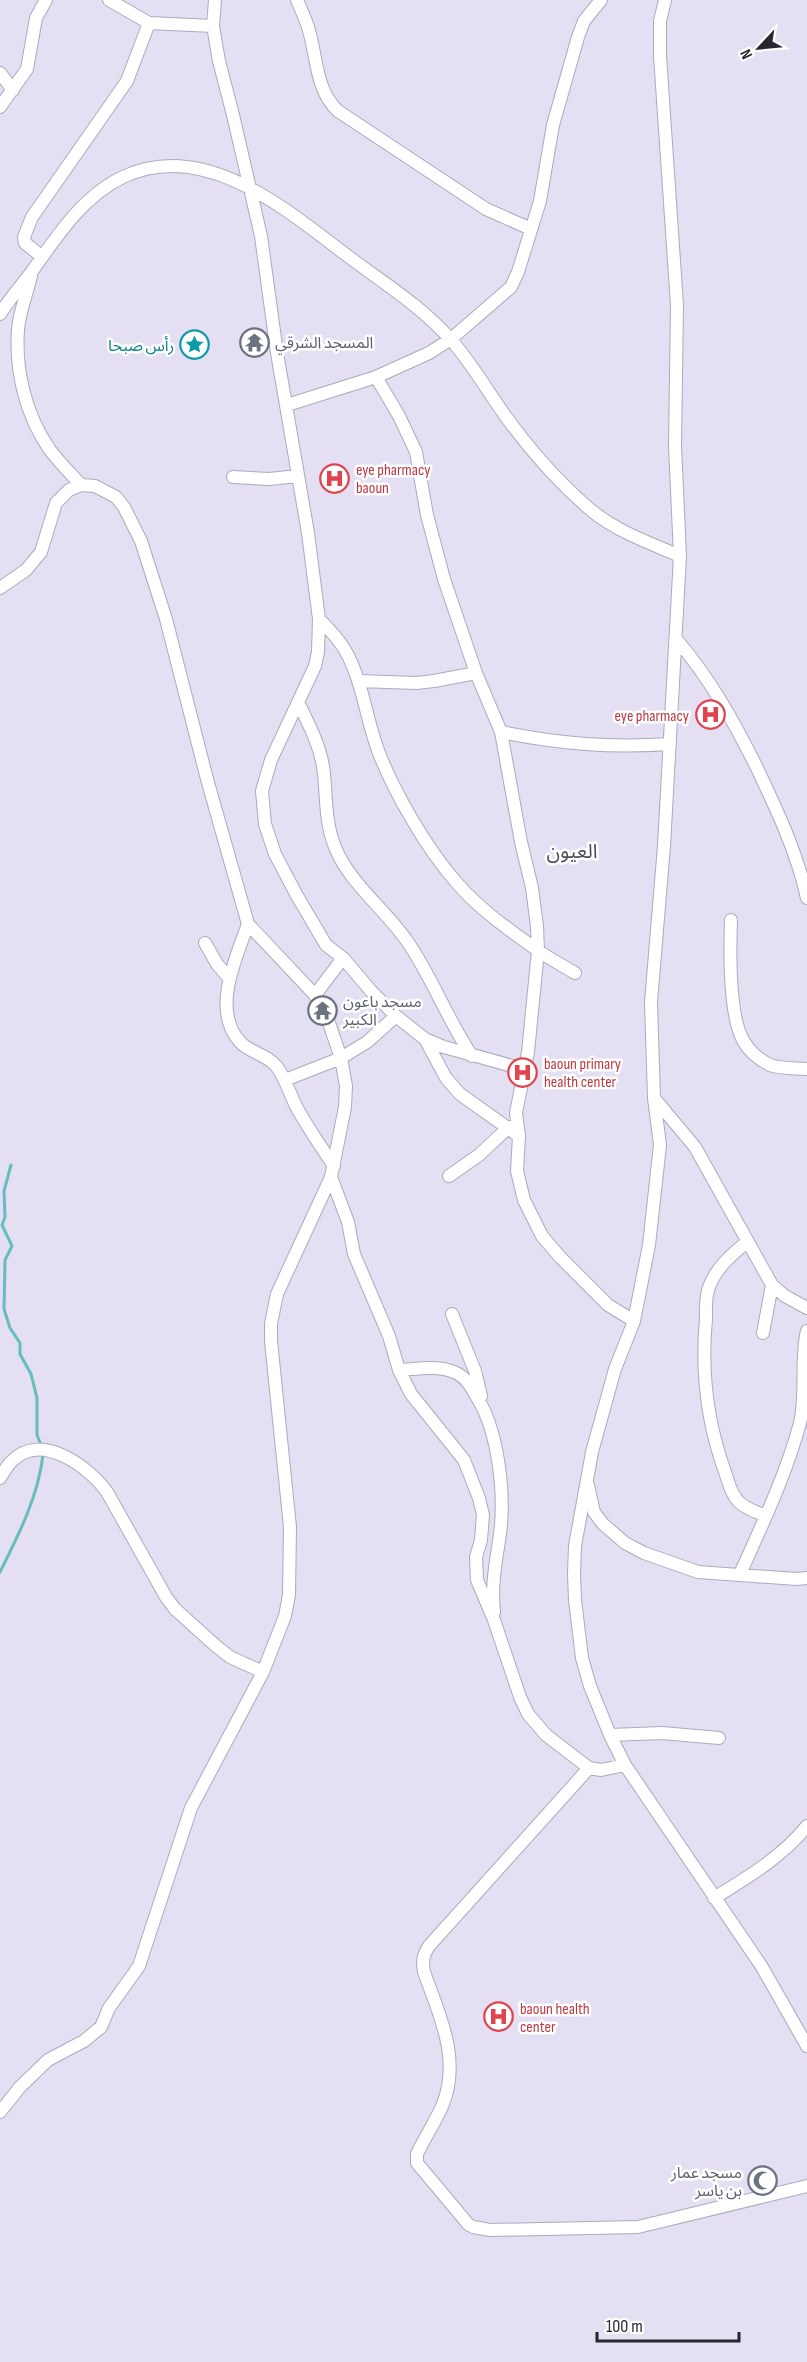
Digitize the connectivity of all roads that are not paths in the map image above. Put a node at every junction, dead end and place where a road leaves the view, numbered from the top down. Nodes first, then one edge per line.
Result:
1 (46, 0) edge
2 (109, 0) edge
3 (214, 0) edge
4 (297, 0) edge
5 (601, 0) edge
6 (664, 0) edge
7 (149, 23) junction
8 (213, 26) junction
9 (0, 73) edge
10 (13, 90) junction
11 (0, 107) edge
12 (250, 187) junction
13 (531, 229) junction
14 (41, 256) junction
15 (33, 269) junction
16 (0, 314) edge
17 (451, 339) junction
18 (376, 377) junction
19 (287, 405) junction
20 (298, 476) junction
21 (233, 477) dead end
22 (81, 485) junction
23 (680, 556) junction
24 (0, 588) edge
25 (319, 619) junction
26 (676, 639) junction
27 (476, 673) junction
28 (358, 681) junction
29 (298, 702) junction
30 (501, 732) junction
31 (670, 744) junction
32 (807, 898) edge
33 (731, 920) dead end
34 (248, 924) junction
35 (205, 943) dead end
36 (538, 951) junction
37 (343, 958) junction
38 (575, 973) dead end
39 (229, 978) junction
40 (315, 994) junction
41 (396, 1016) junction
42 (425, 1039) junction
43 (472, 1056) junction
44 (341, 1058) junction
45 (523, 1069) junction
46 (807, 1069) edge
47 (285, 1080) junction
48 (654, 1098) junction
49 (509, 1128) junction
50 (519, 1136) junction
51 (332, 1172) junction
52 (449, 1176) dead end
53 (747, 1242) junction
54 (772, 1286) junction
55 (807, 1308) edge
56 (453, 1314) dead end
57 (634, 1321) junction
58 (807, 1331) edge
59 (763, 1333) dead end
60 (399, 1370) junction
61 (484, 1409) junction
62 (0, 1478) edge
63 (587, 1478) junction
64 (766, 1516) junction
65 (740, 1574) junction
66 (807, 1578) edge
67 (494, 1620) junction
68 (263, 1672) junction
69 (610, 1735) junction
70 (719, 1738) dead end
71 (625, 1765) junction
72 (589, 1768) junction
73 (807, 1826) edge
74 (714, 1898) junction
75 (807, 2046) edge
76 (0, 2112) edge
77 (807, 2186) edge

1 - 10 street
2 - 7 street
3 - 8 street
4 - 13 street
5 - 13 street
6 - 23 street
7 - 8 street
7 - 14 street
8 - 12 street
9 - 10 street
10 - 11 street
12 - 14 street
12 - 17 street
12 - 19 street
13 - 17 street
14 - 15 street
15 - 16 street
15 - 22 street
17 - 18 street
17 - 23 street
18 - 19 street
18 - 27 street
19 - 20 street
20 - 21 street
20 - 25 street
22 - 24 street
22 - 34 street
23 - 26 street
25 - 28 street
25 - 29 street
26 - 31 street
26 - 32 street
27 - 28 street
27 - 30 street
28 - 36 street
29 - 37 street
29 - 43 street
30 - 31 street
30 - 36 street
31 - 48 street
33 - 46 street
34 - 39 street
34 - 40 street
35 - 39 street
36 - 38 street
36 - 45 street
37 - 40 street
37 - 41 street
39 - 47 street
40 - 44 street
41 - 42 street
41 - 44 street
42 - 43 street
42 - 49 street
43 - 45 street
44 - 47 street
44 - 51 street
45 - 50 street
47 - 51 street
48 - 53 street
48 - 57 street
49 - 50 street
49 - 52 street
50 - 57 street
51 - 60 street
51 - 68 street
53 - 54 street
53 - 64 street
54 - 55 street
54 - 59 street
56 - 61 street
57 - 63 street
58 - 64 street
60 - 61 street
60 - 67 street
61 - 67 street
62 - 68 street
63 - 65 street
63 - 69 street
64 - 65 street
65 - 66 street
67 - 72 street
68 - 76 street
69 - 70 street
69 - 71 street
71 - 72 street
71 - 74 street
72 - 77 street
73 - 74 street
74 - 75 street

